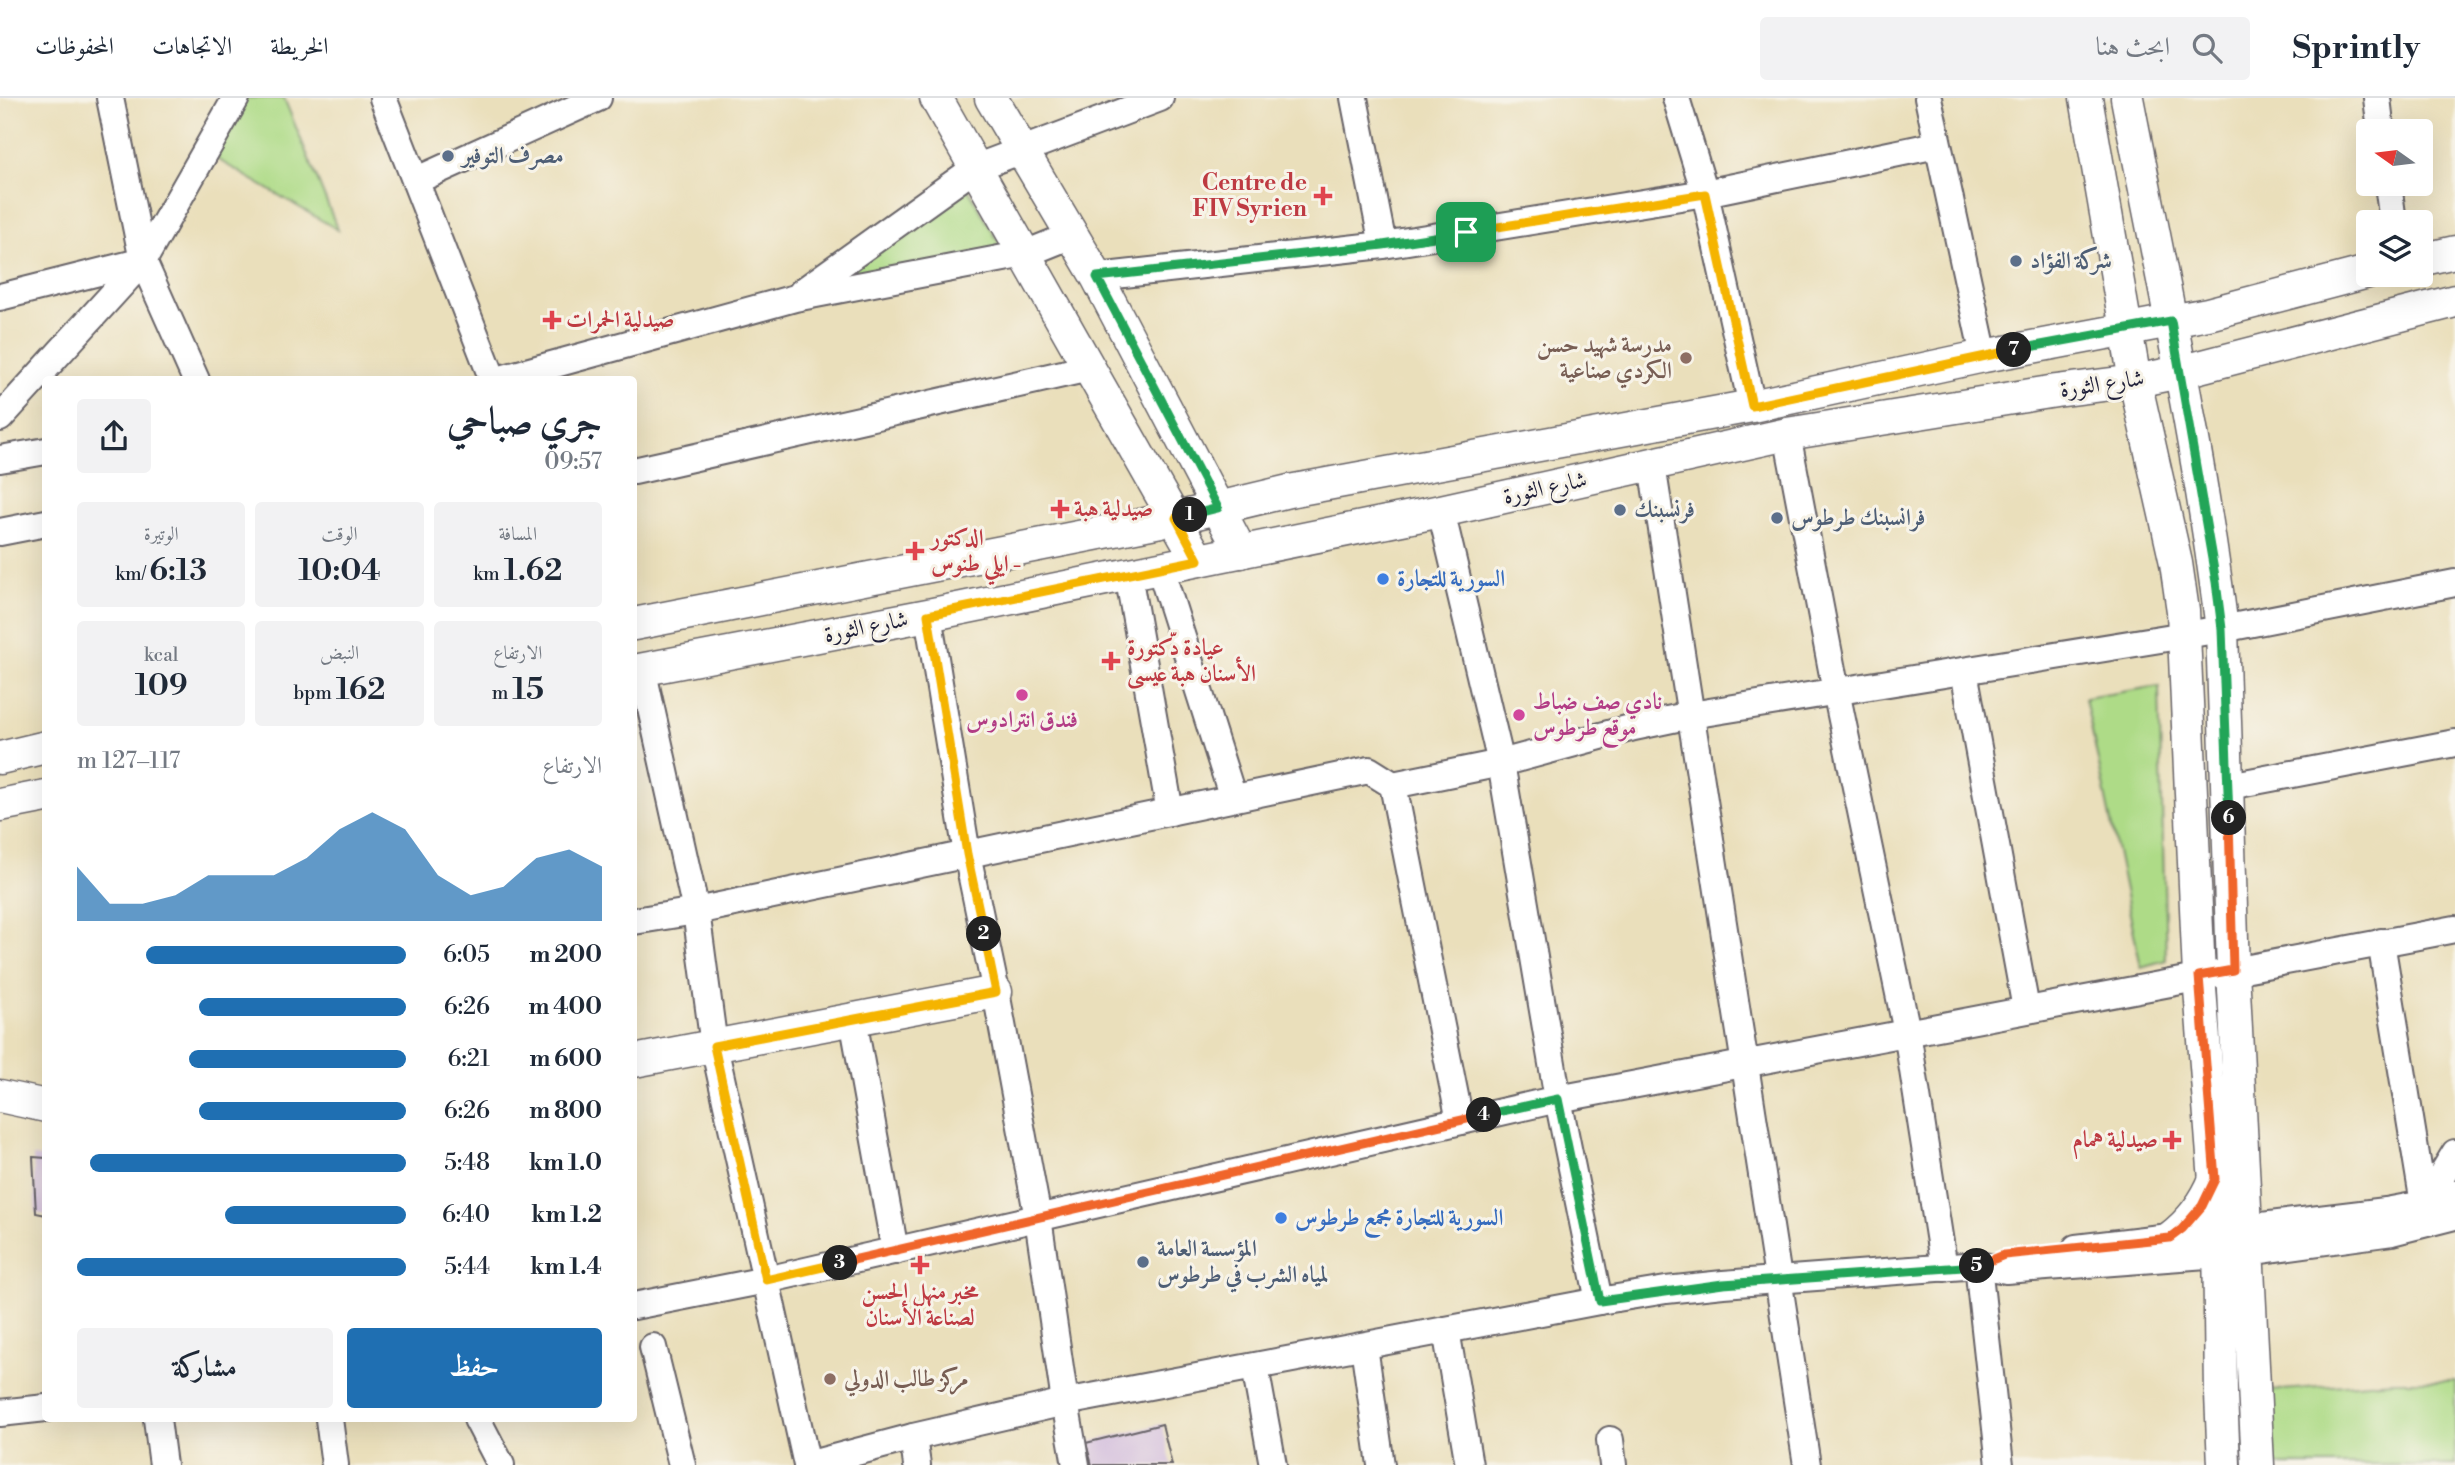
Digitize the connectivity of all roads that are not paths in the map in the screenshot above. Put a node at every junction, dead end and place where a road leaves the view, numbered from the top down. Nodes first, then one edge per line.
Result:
1 (110, 98) edge
2 (236, 98) edge
3 (383, 98) edge
4 (598, 98) edge
5 (936, 98) edge
6 (991, 98) edge
7 (1160, 98) edge
8 (1354, 98) edge
9 (1676, 98) edge
10 (1928, 98) edge
11 (2086, 98) edge
12 (2127, 98) edge
13 (2376, 98) edge
14 (2379, 119) edge
15 (1937, 145) junction
16 (1021, 151) junction
17 (975, 168) junction
18 (417, 180) junction
19 (1705, 194) junction
20 (1072, 235) junction
21 (1383, 245) junction
22 (2455, 252) edge
23 (1025, 254) junction
24 (2433, 257) edge
25 (144, 261) junction
26 (2356, 275) edge
27 (1097, 277) junction
28 (0, 297) edge
29 (795, 298) junction
30 (2455, 301) edge
31 (2171, 321) junction
32 (2125, 329) junction
33 (1984, 356) junction
34 (1089, 368) junction
35 (2180, 372) junction
36 (194, 376) edge
37 (493, 376) edge
38 (510, 376) edge
39 (2135, 381) junction
40 (1752, 406) junction
41 (0, 418) edge
42 (1787, 434) junction
43 (42, 452) edge
44 (0, 459) edge
45 (1652, 465) junction
46 (637, 470) edge
47 (1218, 508) junction
48 (1441, 511) junction
49 (1176, 518) junction
50 (42, 524) edge
51 (0, 532) edge
52 (1241, 552) junction
53 (1198, 560) junction
54 (1160, 568) junction
55 (1128, 574) junction
56 (2455, 583) edge
57 (928, 615) junction
58 (637, 623) edge
59 (2222, 629) junction
60 (2184, 634) junction
61 (638, 670) edge
62 (1964, 671) junction
63 (1836, 691) junction
64 (1691, 715) junction
65 (2455, 743) edge
66 (42, 748) edge
67 (0, 758) edge
68 (1501, 763) junction
69 (1393, 785) junction
70 (2229, 786) junction
71 (42, 797) edge
72 (1233, 798) junction
73 (0, 805) edge
74 (1170, 812) junction
75 (967, 854) junction
76 (696, 911) junction
77 (637, 921) edge
78 (2455, 929) edge
79 (2381, 942) junction
80 (2233, 970) junction
81 (2199, 976) junction
82 (996, 992) junction
83 (2026, 1009) junction
84 (853, 1019) junction
85 (1907, 1032) junction
86 (714, 1046) junction
87 (637, 1060) edge
88 (1745, 1064) junction
89 (0, 1096) edge
90 (1558, 1099) junction
91 (42, 1105) edge
92 (1460, 1121) junction
93 (2455, 1153) edge
94 (2215, 1179) junction
95 (2455, 1193) edge
96 (2424, 1204) junction
97 (2455, 1216) edge
98 (1038, 1219) junction
99 (2170, 1238) junction
100 (2233, 1242) junction
101 (895, 1251) junction
102 (1978, 1265) junction
103 (1944, 1268) junction
104 (1778, 1279) junction
105 (766, 1280) junction
106 (1600, 1301) junction
107 (637, 1305) edge
108 (1446, 1330) junction
109 (1364, 1346) junction
110 (653, 1347) dead end
111 (1255, 1367) junction
112 (1065, 1402) junction
113 (42, 1408) edge
114 (0, 1413) edge
115 (157, 1422) edge
116 (329, 1422) edge
117 (479, 1422) edge
118 (913, 1437) junction
119 (163, 1465) edge
120 (335, 1465) edge
121 (501, 1465) edge
122 (682, 1465) edge
123 (807, 1465) edge
124 (917, 1465) edge
125 (1076, 1465) edge
126 (1273, 1465) edge
127 (1381, 1465) edge
128 (1469, 1465) edge
129 (1807, 1465) edge
130 (2000, 1465) edge
131 (2224, 1465) edge
132 (2258, 1465) edge

1 - 25 street
2 - 25 street
3 - 18 street
4 - 18 street
5 - 17 main road
6 - 16 main road
7 - 16 street
8 - 21 street
9 - 19 street
10 - 15 street
11 - 32 main road
12 - 31 main road
13 - 14 street
15 - 19 street
15 - 33 street
16 - 17 street
16 - 20 main road
17 - 23 main road
17 - 29 street
18 - 37 street
19 - 21 street
19 - 40 street
20 - 23 street
20 - 27 main road
21 - 27 street
22 - 24 main road
23 - 29 street
23 - 34 main road
25 - 28 street
25 - 36 street
25 - 41 street
26 - 31 main road, شارع الثورة
27 - 47 main road
29 - 38 street
30 - 35 main road, شارع الثورة
31 - 32 main road, شارع الثورة
31 - 35 main road
32 - 33 main road, شارع الثورة
32 - 39 main road
33 - 40 main road, شارع الثورة
34 - 46 street
34 - 49 main road
35 - 39 main road, شارع الثورة
35 - 59 main road
39 - 42 main road, شارع الثورة
39 - 60 main road
40 - 47 main road, شارع الثورة
42 - 45 main road, شارع الثورة
42 - 63 street
43 - 44 street
45 - 48 main road, شارع الثورة
45 - 64 street
47 - 49 main road, شارع الثورة
47 - 52 main road
48 - 52 main road, شارع الثورة
48 - 68 street
49 - 53 main road
49 - 58 main road, شارع الثورة
50 - 51 street
52 - 53 main road, شارع الثورة
53 - 54 main road, شارع الثورة
54 - 55 main road, شارع الثورة
54 - 72 street
55 - 57 main road, شارع الثورة
55 - 74 street
56 - 59 street
57 - 61 main road, شارع الثورة
57 - 75 street
59 - 60 street
59 - 70 main road
60 - 62 street
60 - 81 main road
61 - 76 street
62 - 63 street
62 - 83 street
63 - 64 street
63 - 85 street
64 - 68 street
64 - 88 street
65 - 70 street
66 - 67 main road
68 - 69 street
68 - 90 street
69 - 72 street
69 - 92 street
70 - 80 main road
71 - 73 main road
72 - 74 street
74 - 75 street
75 - 76 street
75 - 82 street
76 - 77 street
76 - 86 street
78 - 79 street
79 - 80 street
79 - 96 street
80 - 81 street
80 - 100 main road
81 - 83 street
81 - 94 main road
82 - 84 main road
82 - 98 street
83 - 85 street
84 - 86 main road
84 - 101 street
85 - 88 street
85 - 103 street
86 - 87 main road
86 - 105 street
88 - 90 street
88 - 104 street
89 - 91 main road
90 - 92 street
90 - 106 street
92 - 98 street
93 - 96 street
94 - 99 main road
94 - 100 main road
95 - 96 street
96 - 100 street
97 - 100 street
98 - 101 street
98 - 112 street
99 - 100 street
99 - 102 street
100 - 102 street
100 - 131 main road
100 - 132 main road
101 - 105 street
102 - 103 street
102 - 130 street
103 - 104 street
104 - 106 street
104 - 129 street
105 - 107 street
105 - 123 street
106 - 108 street
108 - 109 street
108 - 128 street
109 - 111 street
109 - 127 street
110 - 122 street
111 - 112 street
111 - 126 street
112 - 118 street
112 - 125 street
113 - 114 street
115 - 119 street
116 - 120 street
117 - 121 street
118 - 123 street
118 - 124 street

